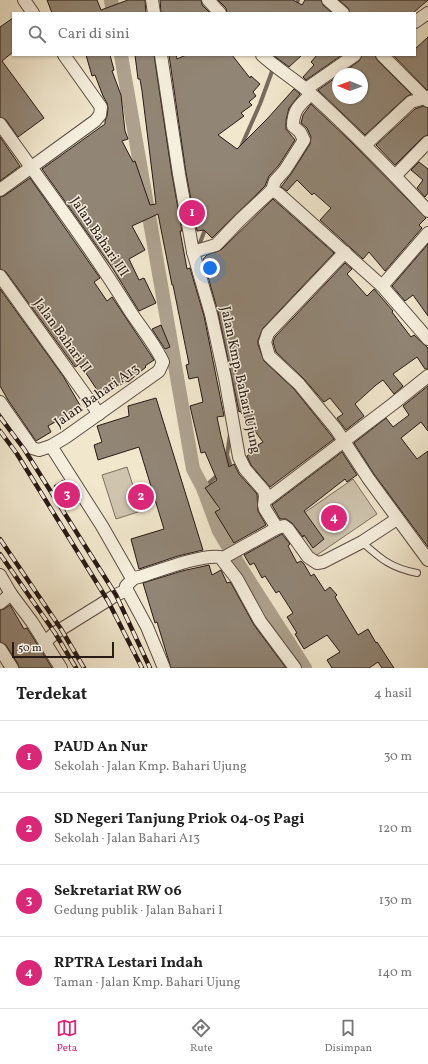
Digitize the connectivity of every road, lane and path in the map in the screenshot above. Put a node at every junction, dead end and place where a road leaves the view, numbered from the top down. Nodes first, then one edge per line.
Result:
1 (24, 0) edge
2 (152, 0) edge
3 (208, 0) edge
4 (328, 0) edge
5 (32, 12) edge
6 (154, 12) edge
7 (219, 12) edge
8 (342, 12) edge
9 (428, 14) edge
10 (416, 21) edge
11 (65, 56) edge
12 (161, 56) edge
13 (264, 56) edge
14 (354, 56) edge
15 (383, 56) edge
16 (309, 92) junction
17 (427, 99) edge
18 (0, 124) edge
19 (428, 142) edge
20 (365, 145) junction
21 (31, 167) junction
22 (395, 176) junction
23 (0, 190) edge
24 (272, 190) junction
25 (428, 211) edge
26 (428, 233) edge
27 (197, 251) junction
28 (345, 252) junction
29 (0, 276) edge
30 (382, 286) junction
31 (428, 339) edge
32 (159, 371) joint
33 (428, 376) edge
34 (0, 402) edge
35 (99, 414) junction
36 (343, 442) junction
37 (51, 446) junction
38 (265, 501) junction
39 (397, 519) junction
40 (277, 528) junction
41 (362, 542) junction
42 (224, 557) junction
43 (428, 560) edge
44 (417, 573) dead end
45 (0, 575) edge
46 (134, 578) junction
47 (127, 590) junction
48 (12, 594) junction
49 (0, 603) edge
50 (45, 642) junction
51 (0, 649) edge
52 (12, 668) edge
53 (61, 668) edge
54 (164, 668) edge
55 (295, 668) edge

1 - 5 street
2 - 6 street
3 - 7 street
4 - 8 street
9 - 10 street
11 - 21 street
12 - 27 street, Jalan Kmp. Bahari Ujung
13 - 16 street
14 - 16 street
15 - 17 street
16 - 20 street
16 - 24 street
17 - 20 street
18 - 21 street, Jalan Bahari III
19 - 22 street
20 - 22 street
21 - 23 street
21 - 32 street, Jalan Bahari III
22 - 25 street
24 - 27 street
24 - 28 street
26 - 30 street
27 - 38 street, Jalan Kmp. Bahari Ujung
28 - 30 street
28 - 36 street
29 - 35 street, Jalan Bahari II
30 - 31 street
32 - 35 street, Jalan Bahari A13
33 - 36 street
34 - 37 street
35 - 37 street, Jalan Bahari A13
36 - 38 street
36 - 39 street
37 - 46 street
38 - 40 street, Jalan Kmp. Bahari Ujung
39 - 41 street
39 - 43 street
40 - 41 street
40 - 42 street
41 - 44 lane
42 - 46 street
42 - 55 street
45 - 48 street
46 - 47 street
47 - 50 street
47 - 54 street
48 - 49 street
48 - 50 street
50 - 53 street
51 - 52 street

